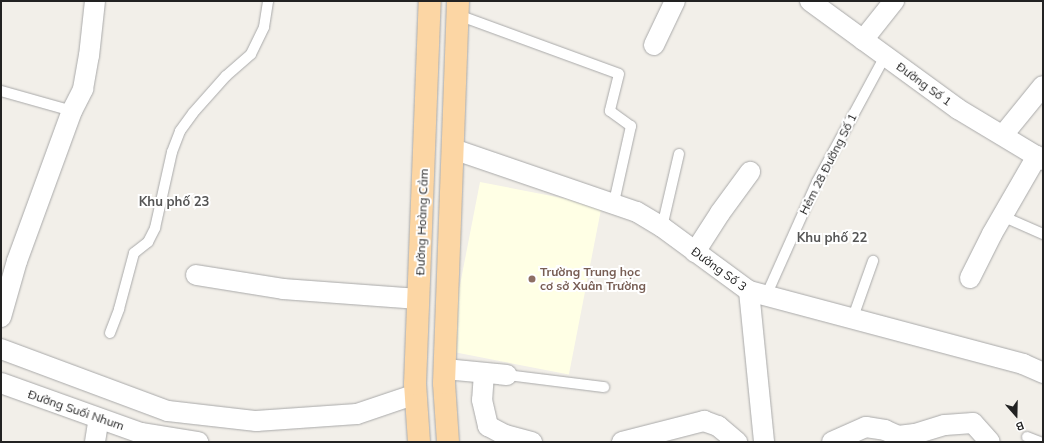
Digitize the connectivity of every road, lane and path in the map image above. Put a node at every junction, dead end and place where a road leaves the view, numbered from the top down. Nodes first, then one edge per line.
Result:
1 (95, 1) edge
2 (268, 1) edge
3 (430, 1) edge
4 (675, 1) edge
5 (810, 1) edge
6 (894, 1) edge
7 (458, 8) edge
8 (863, 40) junction
9 (654, 45) dead end
10 (885, 56) junction
11 (1043, 86) edge
12 (1, 90) edge
13 (72, 111) junction
14 (1003, 135) junction
15 (453, 149) junction
16 (679, 154) dead end
17 (1040, 158) edge
18 (750, 172) dead end
19 (614, 202) junction
20 (1002, 216) junction
21 (662, 227) junction
22 (1043, 234) edge
23 (694, 252) junction
24 (873, 261) dead end
25 (196, 275) dead end
26 (970, 278) dead end
27 (758, 294) junction
28 (419, 299) junction
29 (1, 317) edge
30 (852, 320) junction
31 (110, 333) dead end
32 (1, 349) edge
33 (445, 369) junction
34 (484, 373) junction
35 (1043, 373) edge
36 (506, 375) joint
37 (1, 383) edge
38 (604, 387) dead end
39 (416, 394) junction
40 (99, 418) junction
41 (1027, 437) dead end
42 (95, 442) edge
43 (198, 442) edge
44 (419, 442) edge
45 (448, 442) edge
46 (532, 442) edge
47 (622, 442) edge
48 (737, 442) edge
49 (764, 442) edge
50 (832, 442) edge
51 (990, 442) edge
52 (1040, 442) edge

1 - 13 street
2 - 31 lane
3 - 28 main road, Đường Hoàng Cầm
4 - 9 street
5 - 8 street, Đường Số 1
6 - 8 street
7 - 15 main road
7 - 19 lane
8 - 10 street, Đường Số 1
10 - 14 street, Đường Số 1
10 - 27 lane, Hẻm 28 Đường Số 1
11 - 14 street
12 - 13 lane
13 - 29 street
14 - 17 street, Đường Số 1
15 - 19 street, Đường Số 3
15 - 33 main road
16 - 21 lane
17 - 20 street
18 - 23 street
19 - 21 street, Đường Số 3
20 - 22 lane
20 - 26 street
21 - 23 street, Đường Số 3
23 - 27 street, Đường Số 3
24 - 30 lane
25 - 28 street
27 - 30 street, Đường Số 3
27 - 49 street
28 - 39 main road, Đường Hoàng Cầm
30 - 35 street, Đường Số 3
32 - 39 street
33 - 34 street
33 - 45 main road
34 - 36 street
34 - 46 street
36 - 38 lane
37 - 40 street, Đường Suối Nhum
39 - 44 main road, Đường Hoàng Cầm
40 - 42 street
40 - 43 street, Đường Suối Nhum
41 - 52 lane
47 - 48 street
50 - 51 street

